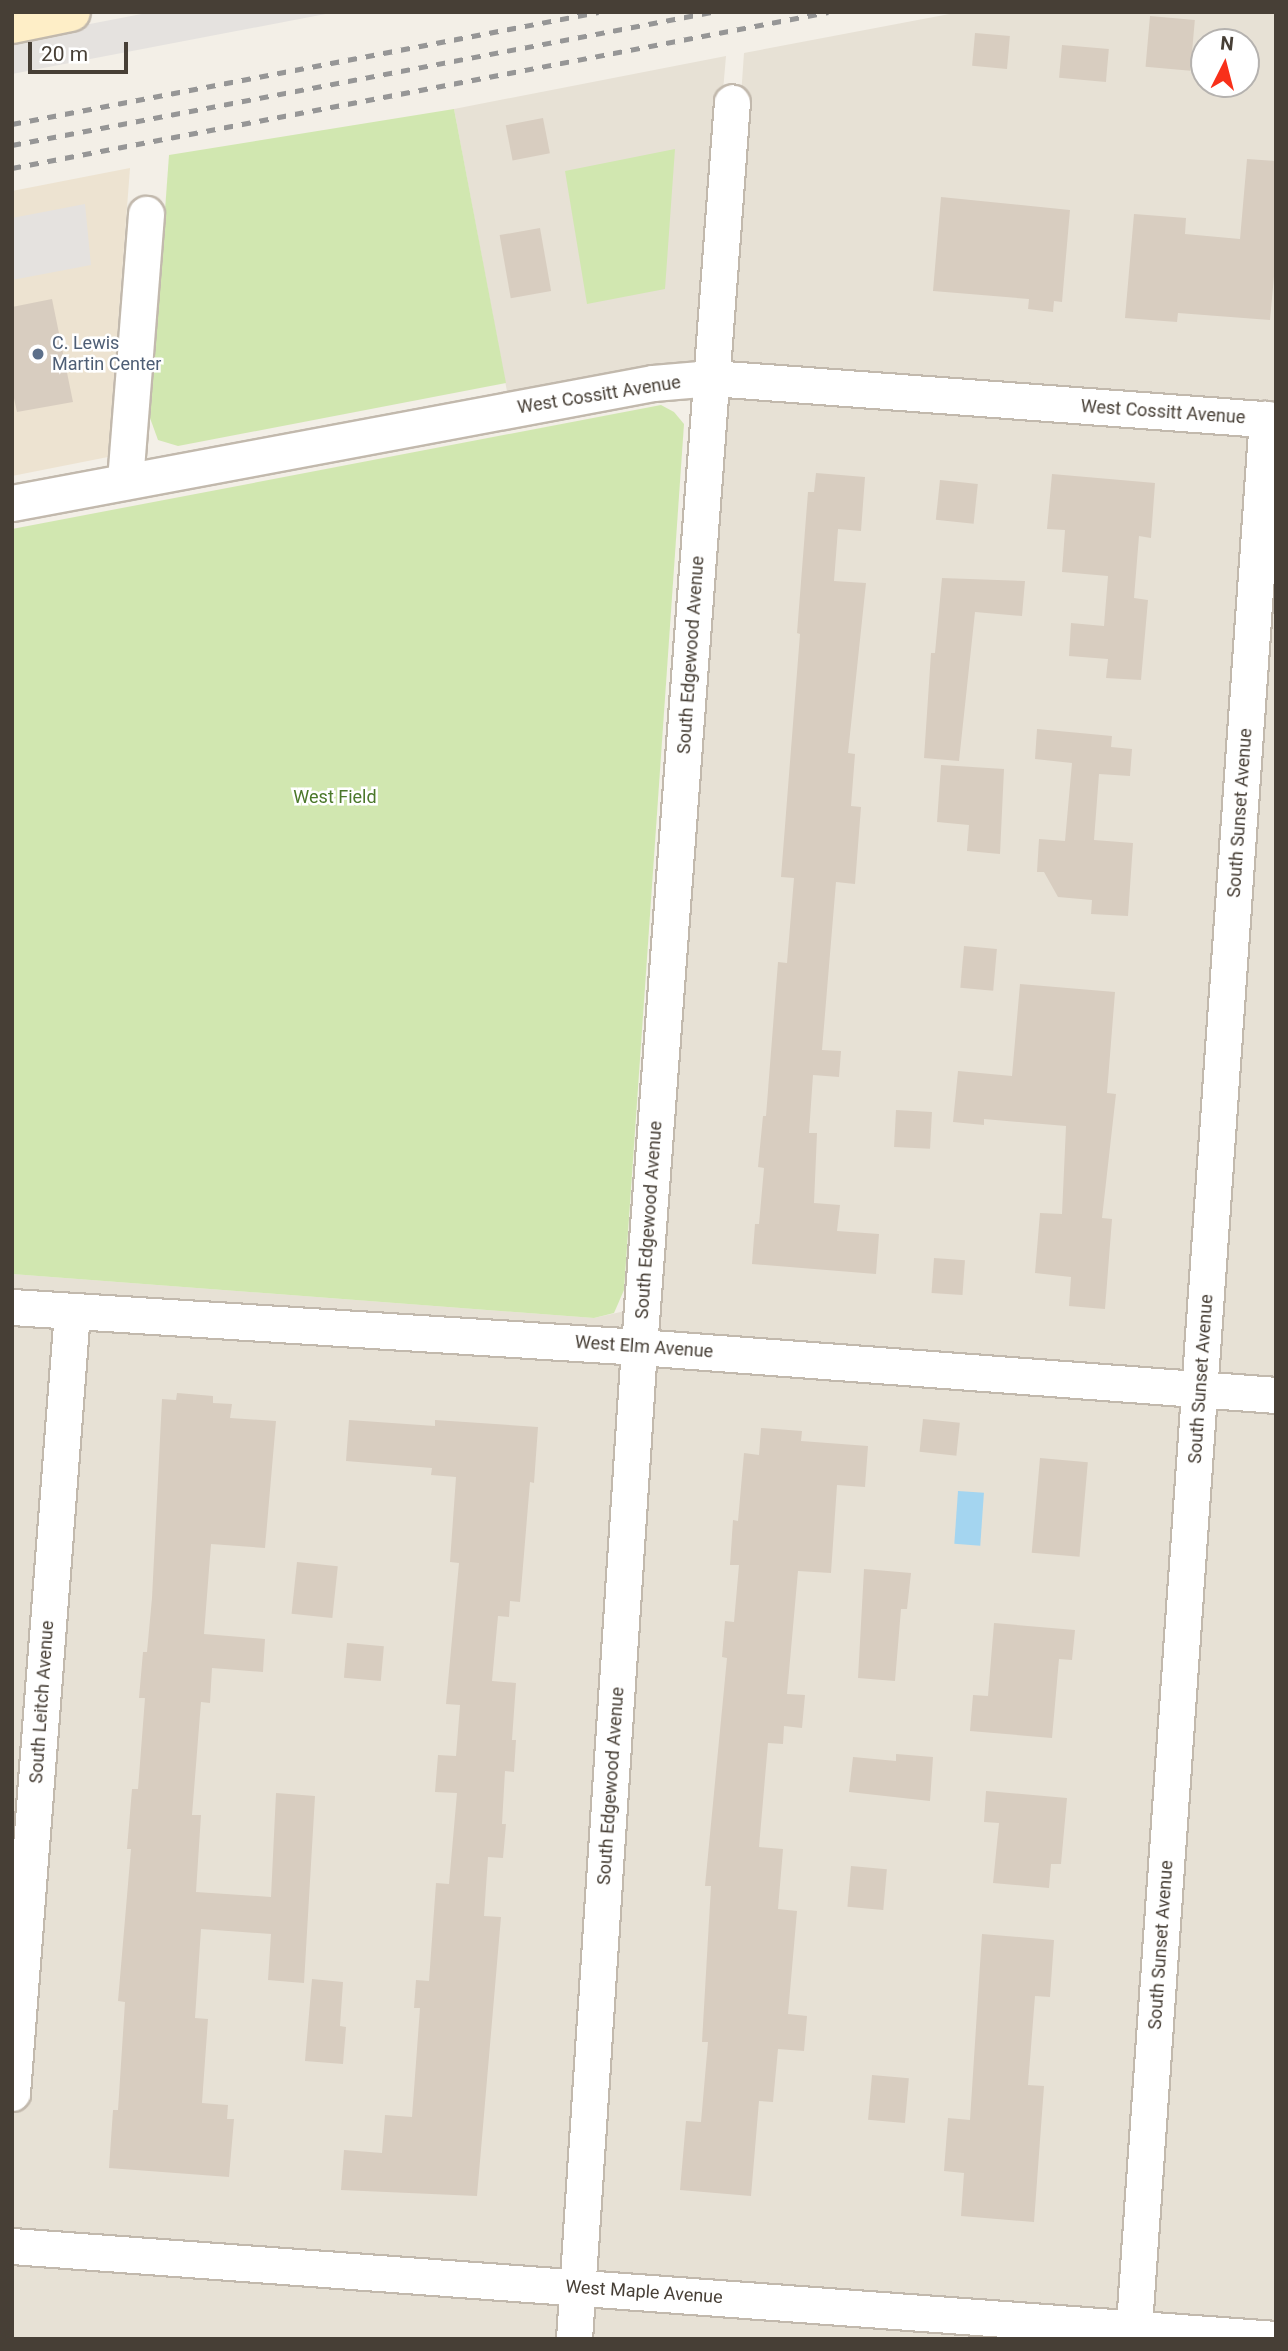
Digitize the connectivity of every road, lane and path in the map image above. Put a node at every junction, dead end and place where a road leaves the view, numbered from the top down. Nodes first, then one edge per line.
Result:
1 (71, 12) edge
2 (15, 20) edge
3 (732, 102) dead end
4 (146, 214) dead end
5 (712, 378) junction
6 (1272, 420) edge
7 (125, 481) junction
8 (12, 503) edge
9 (12, 1307) edge
10 (72, 1312) junction
11 (639, 1347) junction
12 (1201, 1390) junction
13 (1276, 1395) edge
14 (12, 2093) edge
15 (12, 2246) edge
16 (578, 2287) junction
17 (1134, 2333) edge
18 (574, 2339) edge
19 (1276, 2339) edge

1 - 2 street
3 - 5 street, South Edgewood Avenue
4 - 7 street
5 - 6 street, West Cossitt Avenue
5 - 7 street, West Cossitt Avenue
5 - 11 street, South Edgewood Avenue
6 - 12 street, South Sunset Avenue
7 - 8 street, West Cossitt Avenue
9 - 10 street, West Elm Avenue
10 - 11 street, West Elm Avenue
10 - 14 street, South Leitch Avenue
11 - 12 street, West Elm Avenue
11 - 16 street, South Edgewood Avenue
12 - 13 street, West Elm Avenue
12 - 17 street, South Sunset Avenue
15 - 16 street, West Maple Avenue
16 - 17 street, West Maple Avenue
16 - 18 street, South Edgewood Avenue
17 - 19 street, West Maple Avenue

